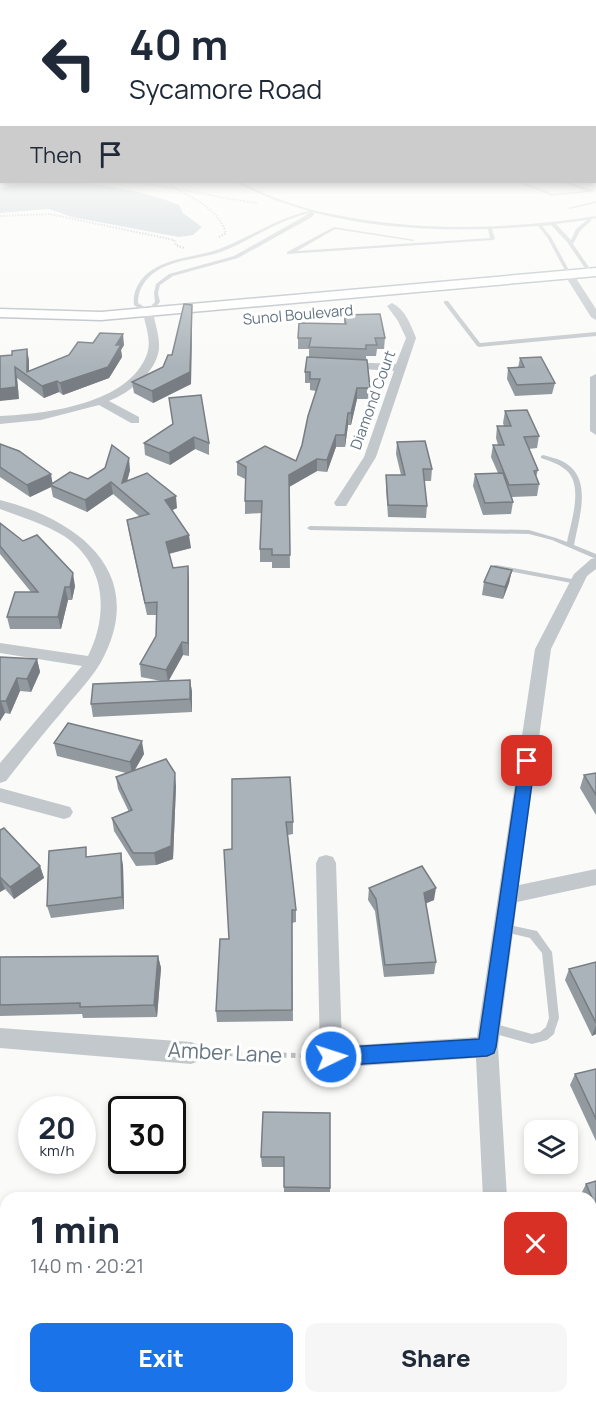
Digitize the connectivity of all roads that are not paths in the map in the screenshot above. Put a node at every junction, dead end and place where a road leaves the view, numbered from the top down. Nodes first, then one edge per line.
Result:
1 (250, 236) edge
2 (273, 236) edge
3 (319, 236) edge
4 (392, 236) edge
5 (429, 236) edge
6 (492, 236) edge
7 (550, 236) edge
8 (564, 236) edge
9 (576, 236) edge
10 (430, 242) junction
11 (237, 243) junction
12 (572, 246) junction
13 (252, 248) junction
14 (555, 248) junction
15 (569, 274) junction
16 (595, 278) edge
17 (576, 288) junction
18 (492, 297) dead end
19 (446, 302) dead end
20 (414, 304) dead end
21 (392, 306) junction
22 (596, 317) edge
23 (2, 320) edge
24 (149, 320) junction
25 (243, 320) dead end
26 (167, 327) dead end
27 (26, 329) dead end
28 (596, 334) edge
29 (331, 364) edge
30 (402, 368) junction
31 (596, 379) edge
32 (99, 401) junction
33 (0, 420) edge
34 (135, 420) dead end
35 (596, 431) edge
36 (543, 457) dead end
37 (341, 503) dead end
38 (0, 504) edge
39 (310, 528) dead end
40 (570, 546) junction
41 (596, 559) edge
42 (497, 567) edge
43 (577, 582) junction
44 (0, 648) edge
45 (93, 662) junction
46 (0, 776) edge
47 (0, 795) edge
48 (64, 812) dead end
49 (326, 863) dead end
50 (596, 877) edge
51 (509, 896) junction
52 (504, 928) junction
53 (489, 1037) junction
54 (0, 1038) edge
55 (191, 1053) road end
56 (495, 1192) edge

1 - 11 lane
2 - 13 lane
3 - 10 lane
4 - 10 lane
5 - 10 lane
6 - 10 lane
7 - 14 lane
8 - 12 lane
9 - 12 lane
11 - 13 lane
11 - 24 lane
12 - 14 lane
12 - 16 lane
13 - 24 lane
14 - 15 lane
15 - 16 main road, Sunol Boulevard
15 - 17 street
15 - 24 main road, Sunol Boulevard
16 - 17 main road
17 - 18 main road
17 - 22 street
19 - 28 lane
20 - 21 main road, Sunol Boulevard
21 - 25 main road, Sunol Boulevard
21 - 30 street, Diamond Court
23 - 24 main road, Sunol Boulevard
24 - 26 main road, Sunol Boulevard
24 - 27 main road, Sunol Boulevard
24 - 32 street
29 - 30 street
30 - 37 street, Diamond Court
31 - 35 street
32 - 33 street
32 - 34 street
36 - 40 lane
38 - 45 street
39 - 40 lane
40 - 41 lane
41 - 43 street
42 - 43 lane
43 - 51 street
44 - 45 street
45 - 46 street
47 - 48 street
49 - 53 street
50 - 51 street
51 - 52 street
52 - 53 street
52 - 53 lane
53 - 56 street
54 - 55 street, Amber Lane

